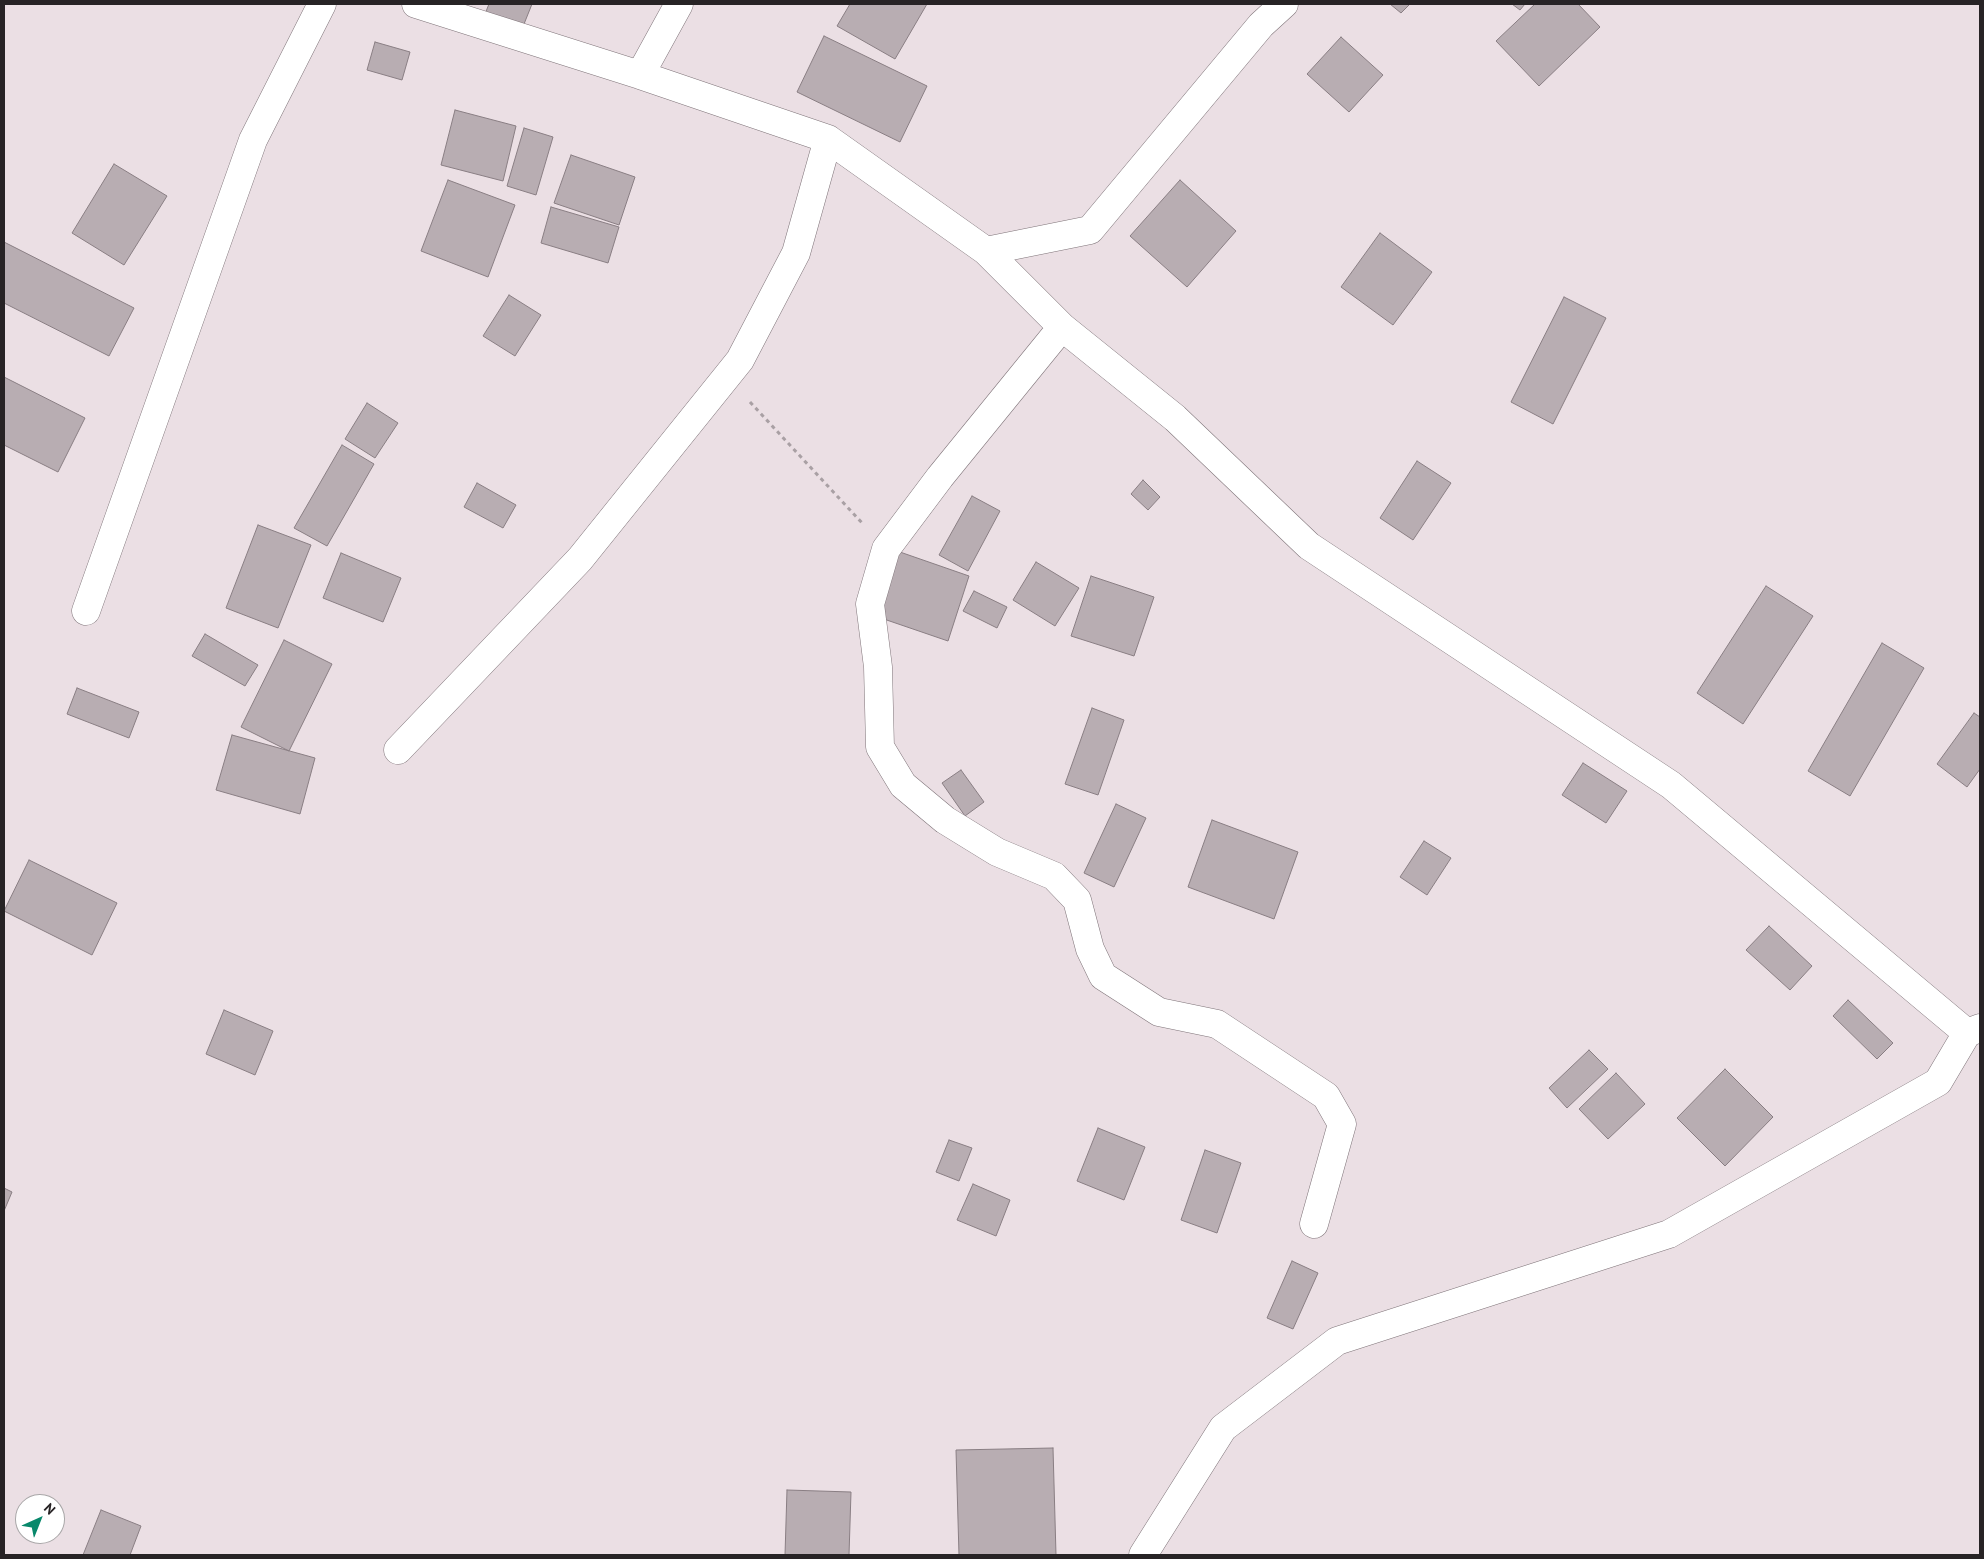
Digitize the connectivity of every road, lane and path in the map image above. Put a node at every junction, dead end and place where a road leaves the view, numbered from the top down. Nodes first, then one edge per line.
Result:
1 (322, 4) edge
2 (416, 4) edge
3 (678, 4) edge
4 (1284, 4) edge
5 (640, 75) junction
6 (828, 139) junction
7 (986, 251) junction
8 (1062, 327) junction
9 (740, 360) junction
10 (886, 549) junction
11 (86, 611) dead end
12 (398, 750) dead end
13 (1974, 1031) edge
14 (1314, 1224) dead end
15 (1143, 1555) edge

1 - 11 street
2 - 5 street
3 - 5 street
4 - 7 street
5 - 6 street
6 - 7 street
6 - 9 street
7 - 8 street
8 - 10 street
8 - 13 street
9 - 10 path
9 - 12 street
10 - 14 street
13 - 15 street

